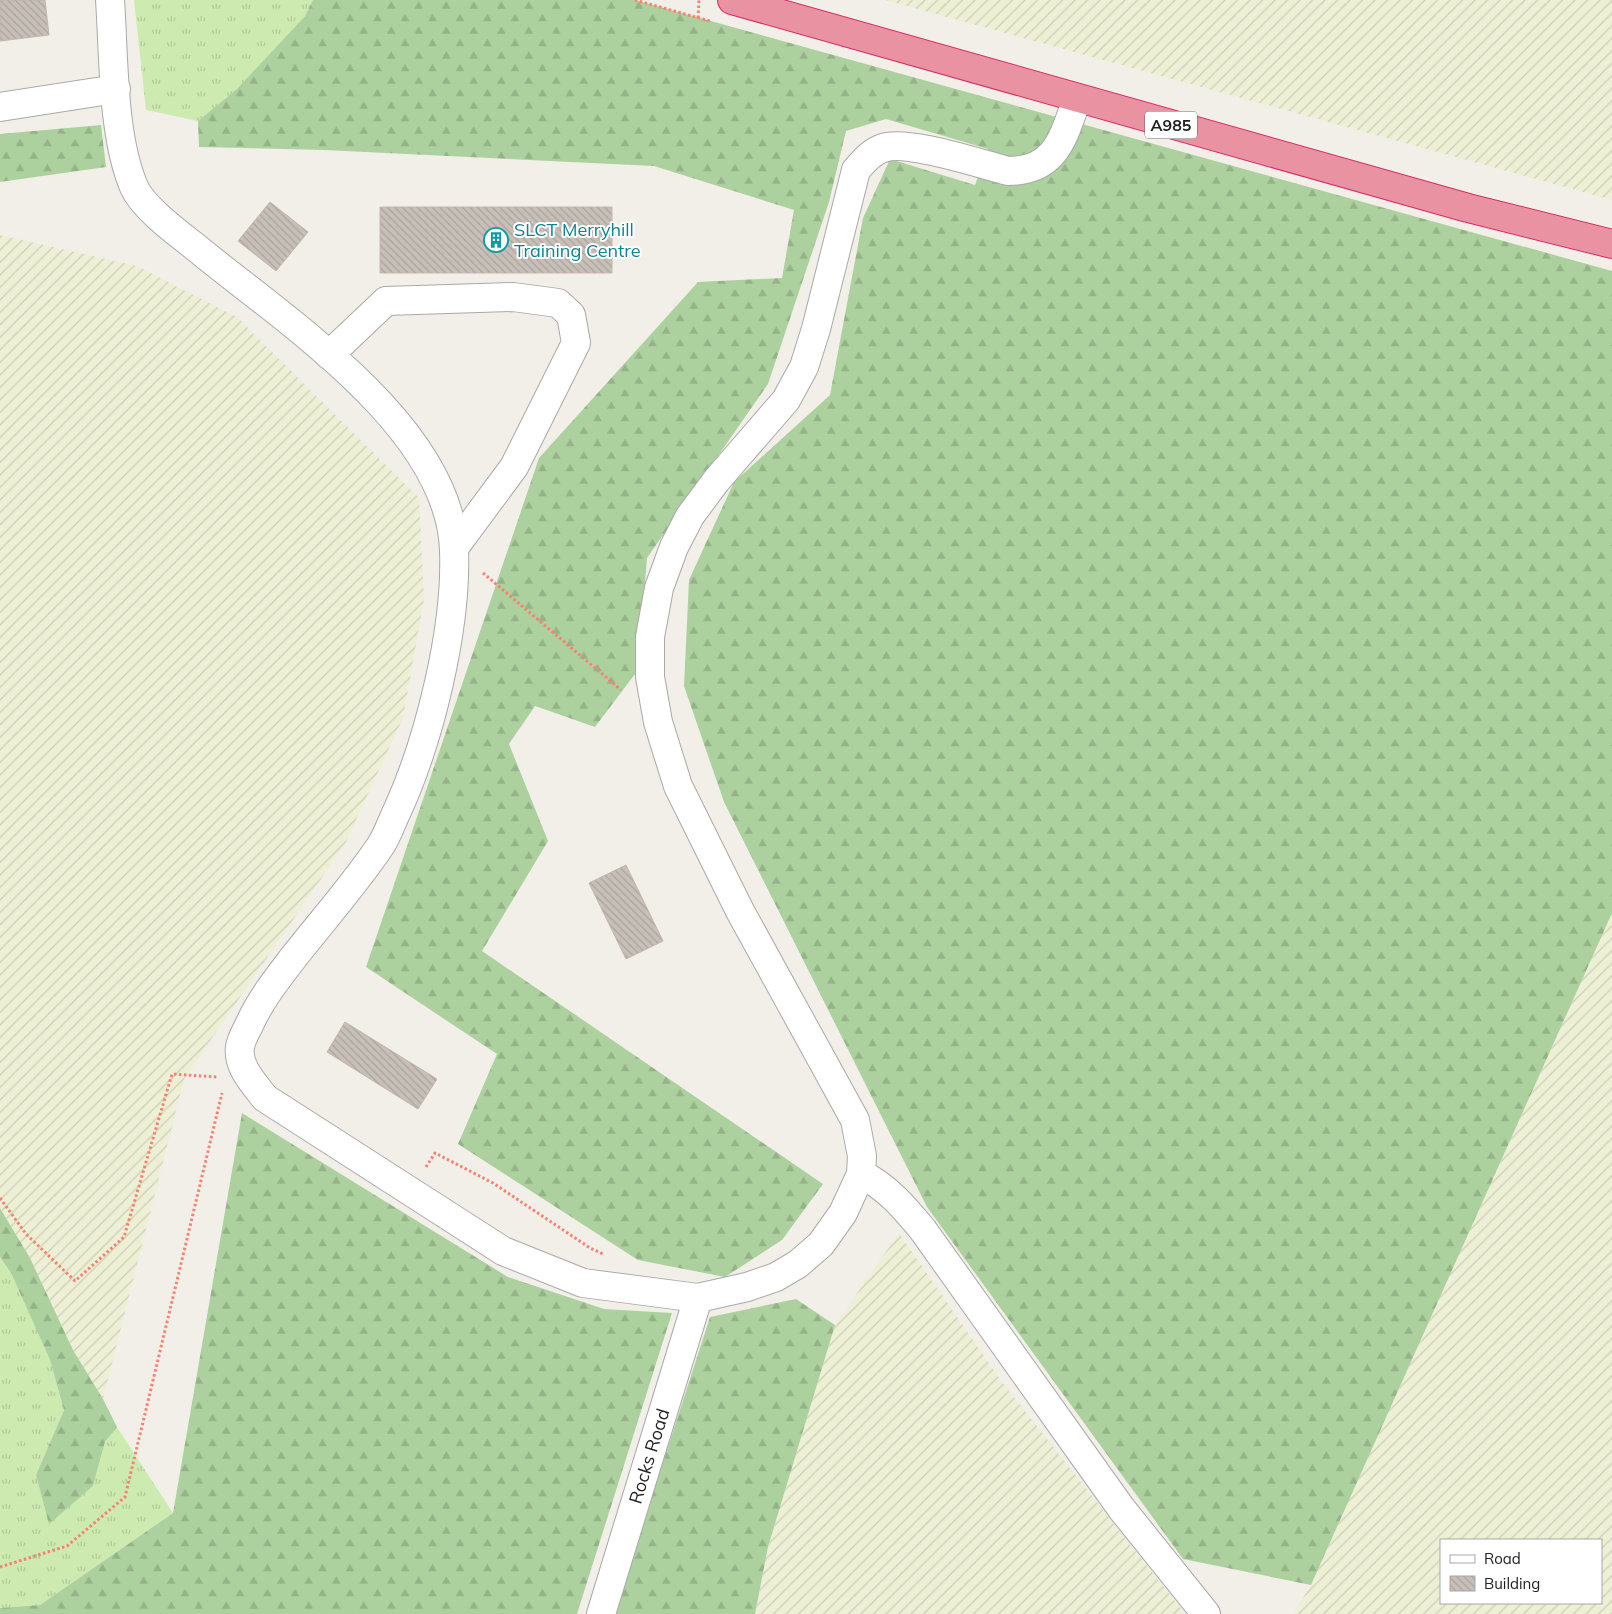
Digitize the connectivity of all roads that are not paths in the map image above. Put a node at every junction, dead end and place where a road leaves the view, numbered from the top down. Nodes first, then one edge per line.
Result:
1 (110, 0) edge
2 (732, 0) edge
3 (116, 89) junction
4 (1078, 99) junction
5 (0, 108) edge
6 (1612, 244) edge
7 (328, 355) junction
8 (454, 548) junction
9 (861, 1174) junction
10 (698, 1298) junction
11 (601, 1614) edge
12 (1206, 1614) edge

1 - 3 lane
2 - 4 highway, A985
3 - 5 lane
3 - 7 lane
4 - 6 highway, A985
4 - 9 lane
7 - 8 lane
7 - 8 lane
8 - 10 lane
9 - 10 lane
9 - 12 lane
10 - 11 lane, Rocks Road

